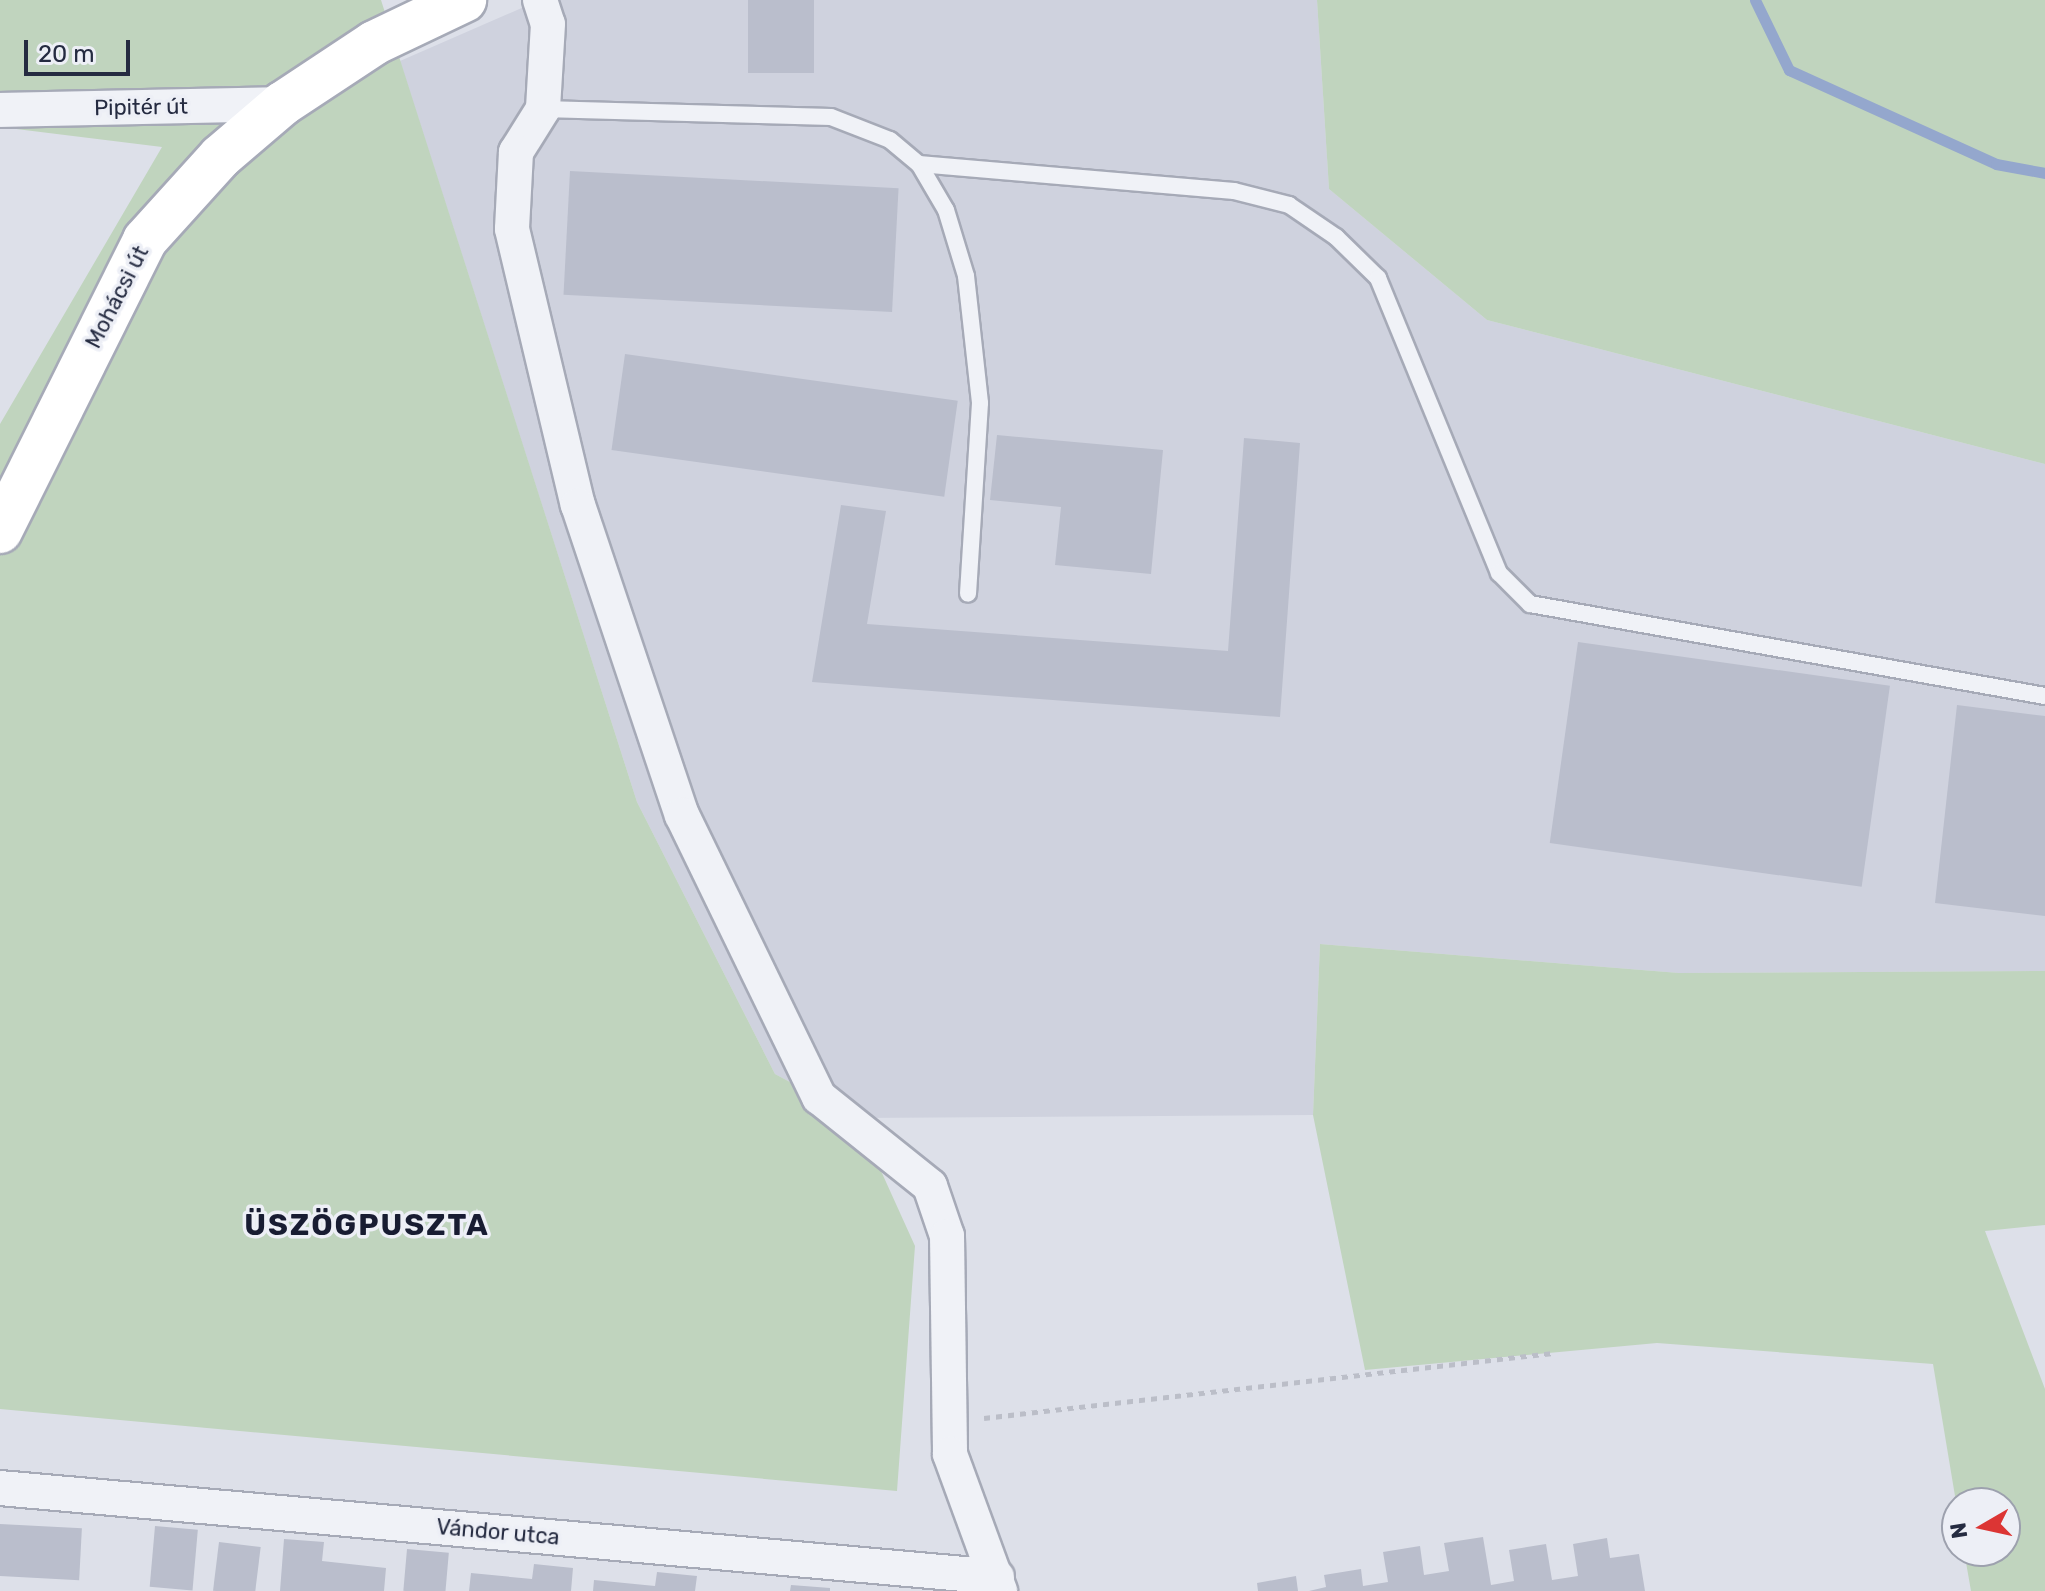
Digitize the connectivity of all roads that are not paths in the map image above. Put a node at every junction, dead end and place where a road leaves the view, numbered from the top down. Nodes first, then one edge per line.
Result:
1 (464, 0) edge
2 (540, 0) edge
3 (282, 104) junction
4 (543, 109) junction
5 (0, 110) edge
6 (919, 164) junction
7 (0, 531) edge
8 (968, 594) dead end
9 (2045, 696) edge
10 (0, 1488) edge
11 (998, 1584) edge

1 - 3 main road, Mohácsi út
2 - 4 street
3 - 5 street, Pipitér út
3 - 7 main road, Mohácsi út
4 - 6 lane
4 - 11 street
6 - 8 lane
6 - 9 lane
10 - 11 street, Vándor utca

